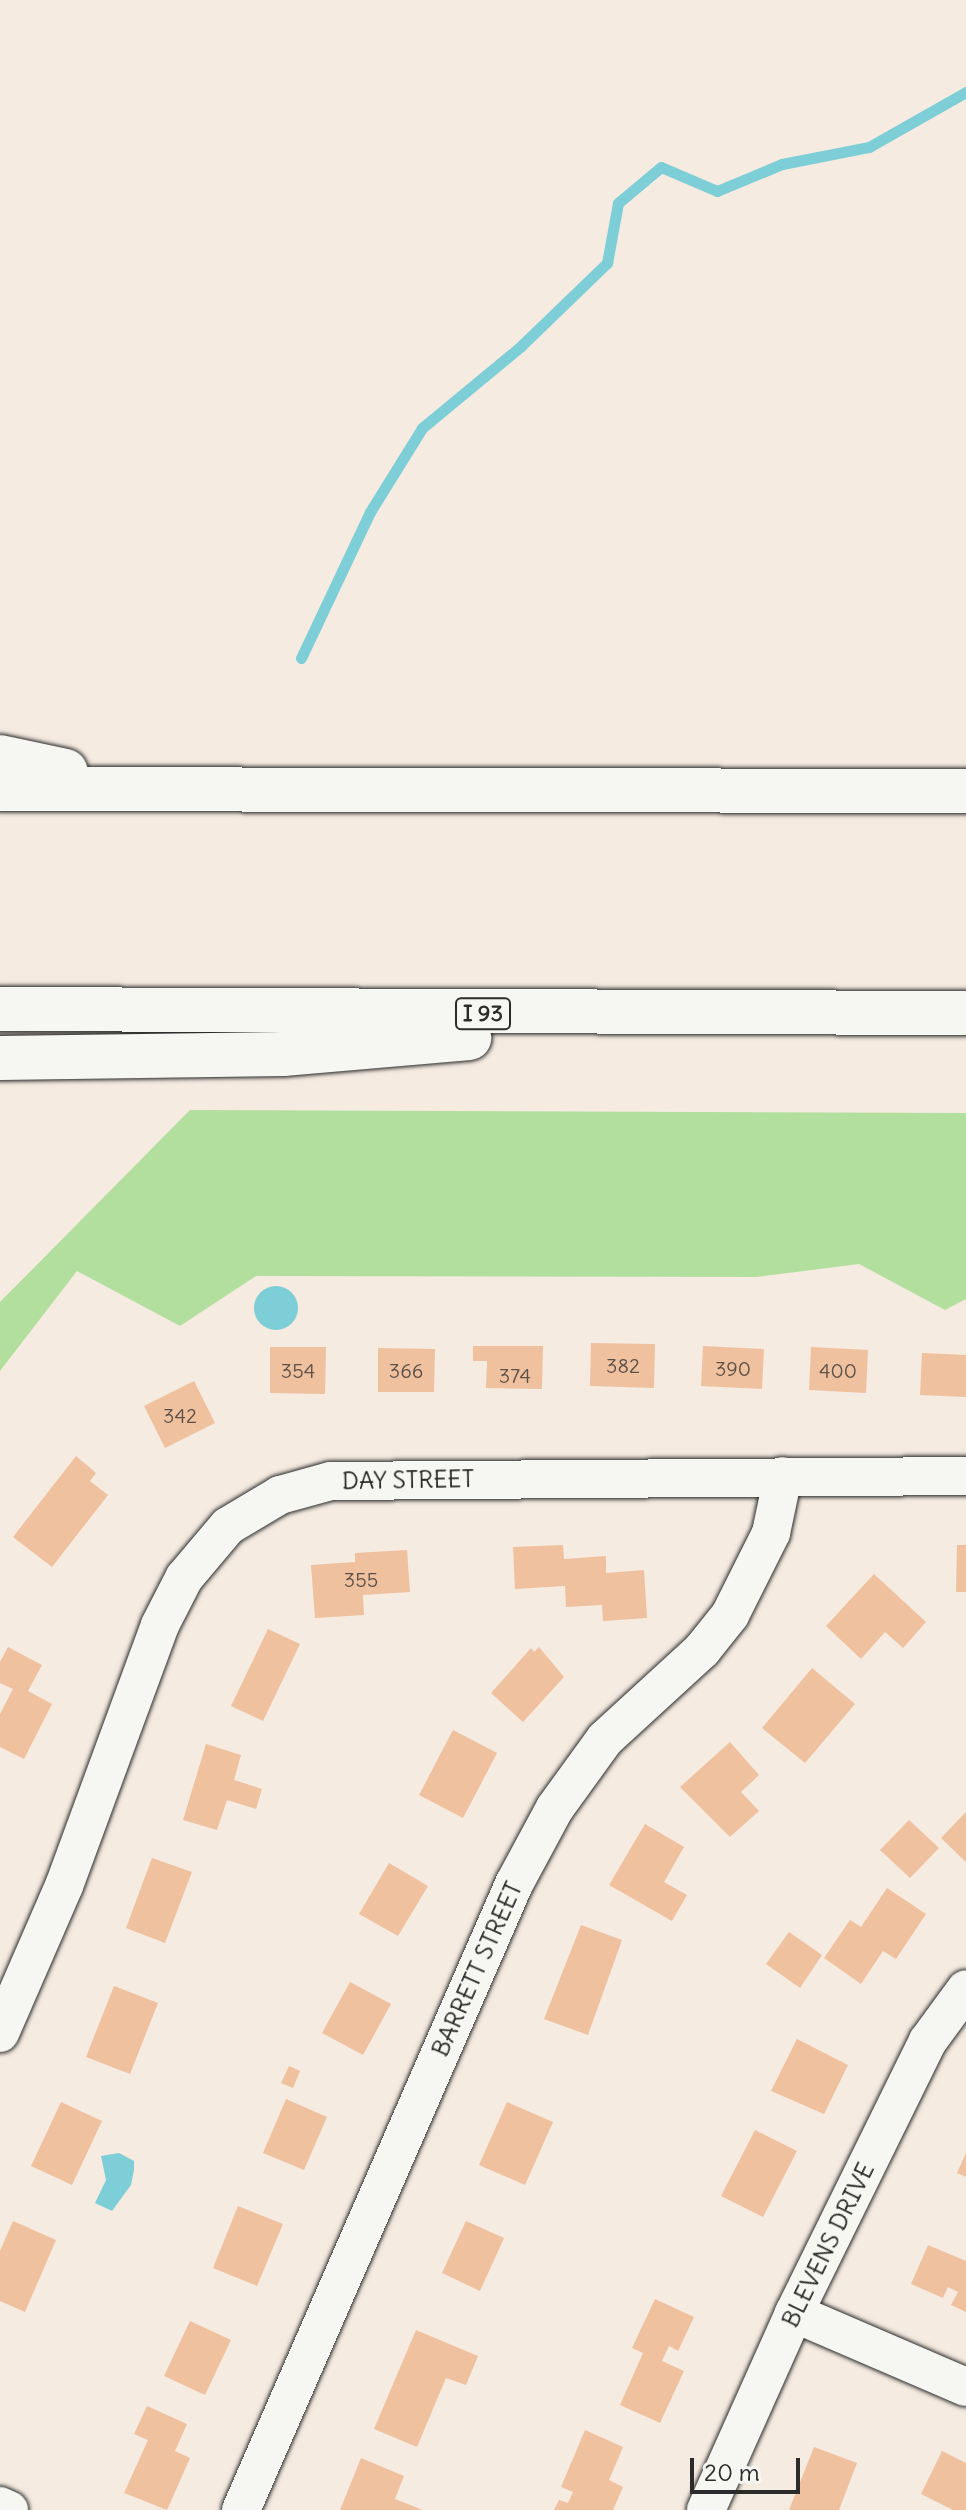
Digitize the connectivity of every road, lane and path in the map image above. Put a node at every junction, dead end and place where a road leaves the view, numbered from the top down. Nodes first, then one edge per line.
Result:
1 (0, 757) edge
2 (0, 789) edge
3 (159, 790) junction
4 (966, 791) edge
5 (0, 1009) edge
6 (966, 1013) edge
7 (626, 1015) junction
8 (0, 1058) edge
9 (783, 1476) junction
10 (966, 1476) edge
11 (966, 1989) edge
12 (0, 2033) edge
13 (794, 2313) junction
14 (966, 2387) edge
15 (0, 2506) edge
16 (9, 2510) edge
17 (241, 2510) edge
18 (706, 2510) edge

1 - 3 highway
2 - 3 highway
3 - 4 highway
5 - 7 highway, I 93
6 - 7 highway, I 93
7 - 8 highway
9 - 10 street, DAY STREET
9 - 12 street, DAY STREET
9 - 17 street, BARRETT STREET
11 - 13 street, BLEVENS DRIVE
13 - 14 street
13 - 18 street, BLEVENS DRIVE
15 - 16 street

